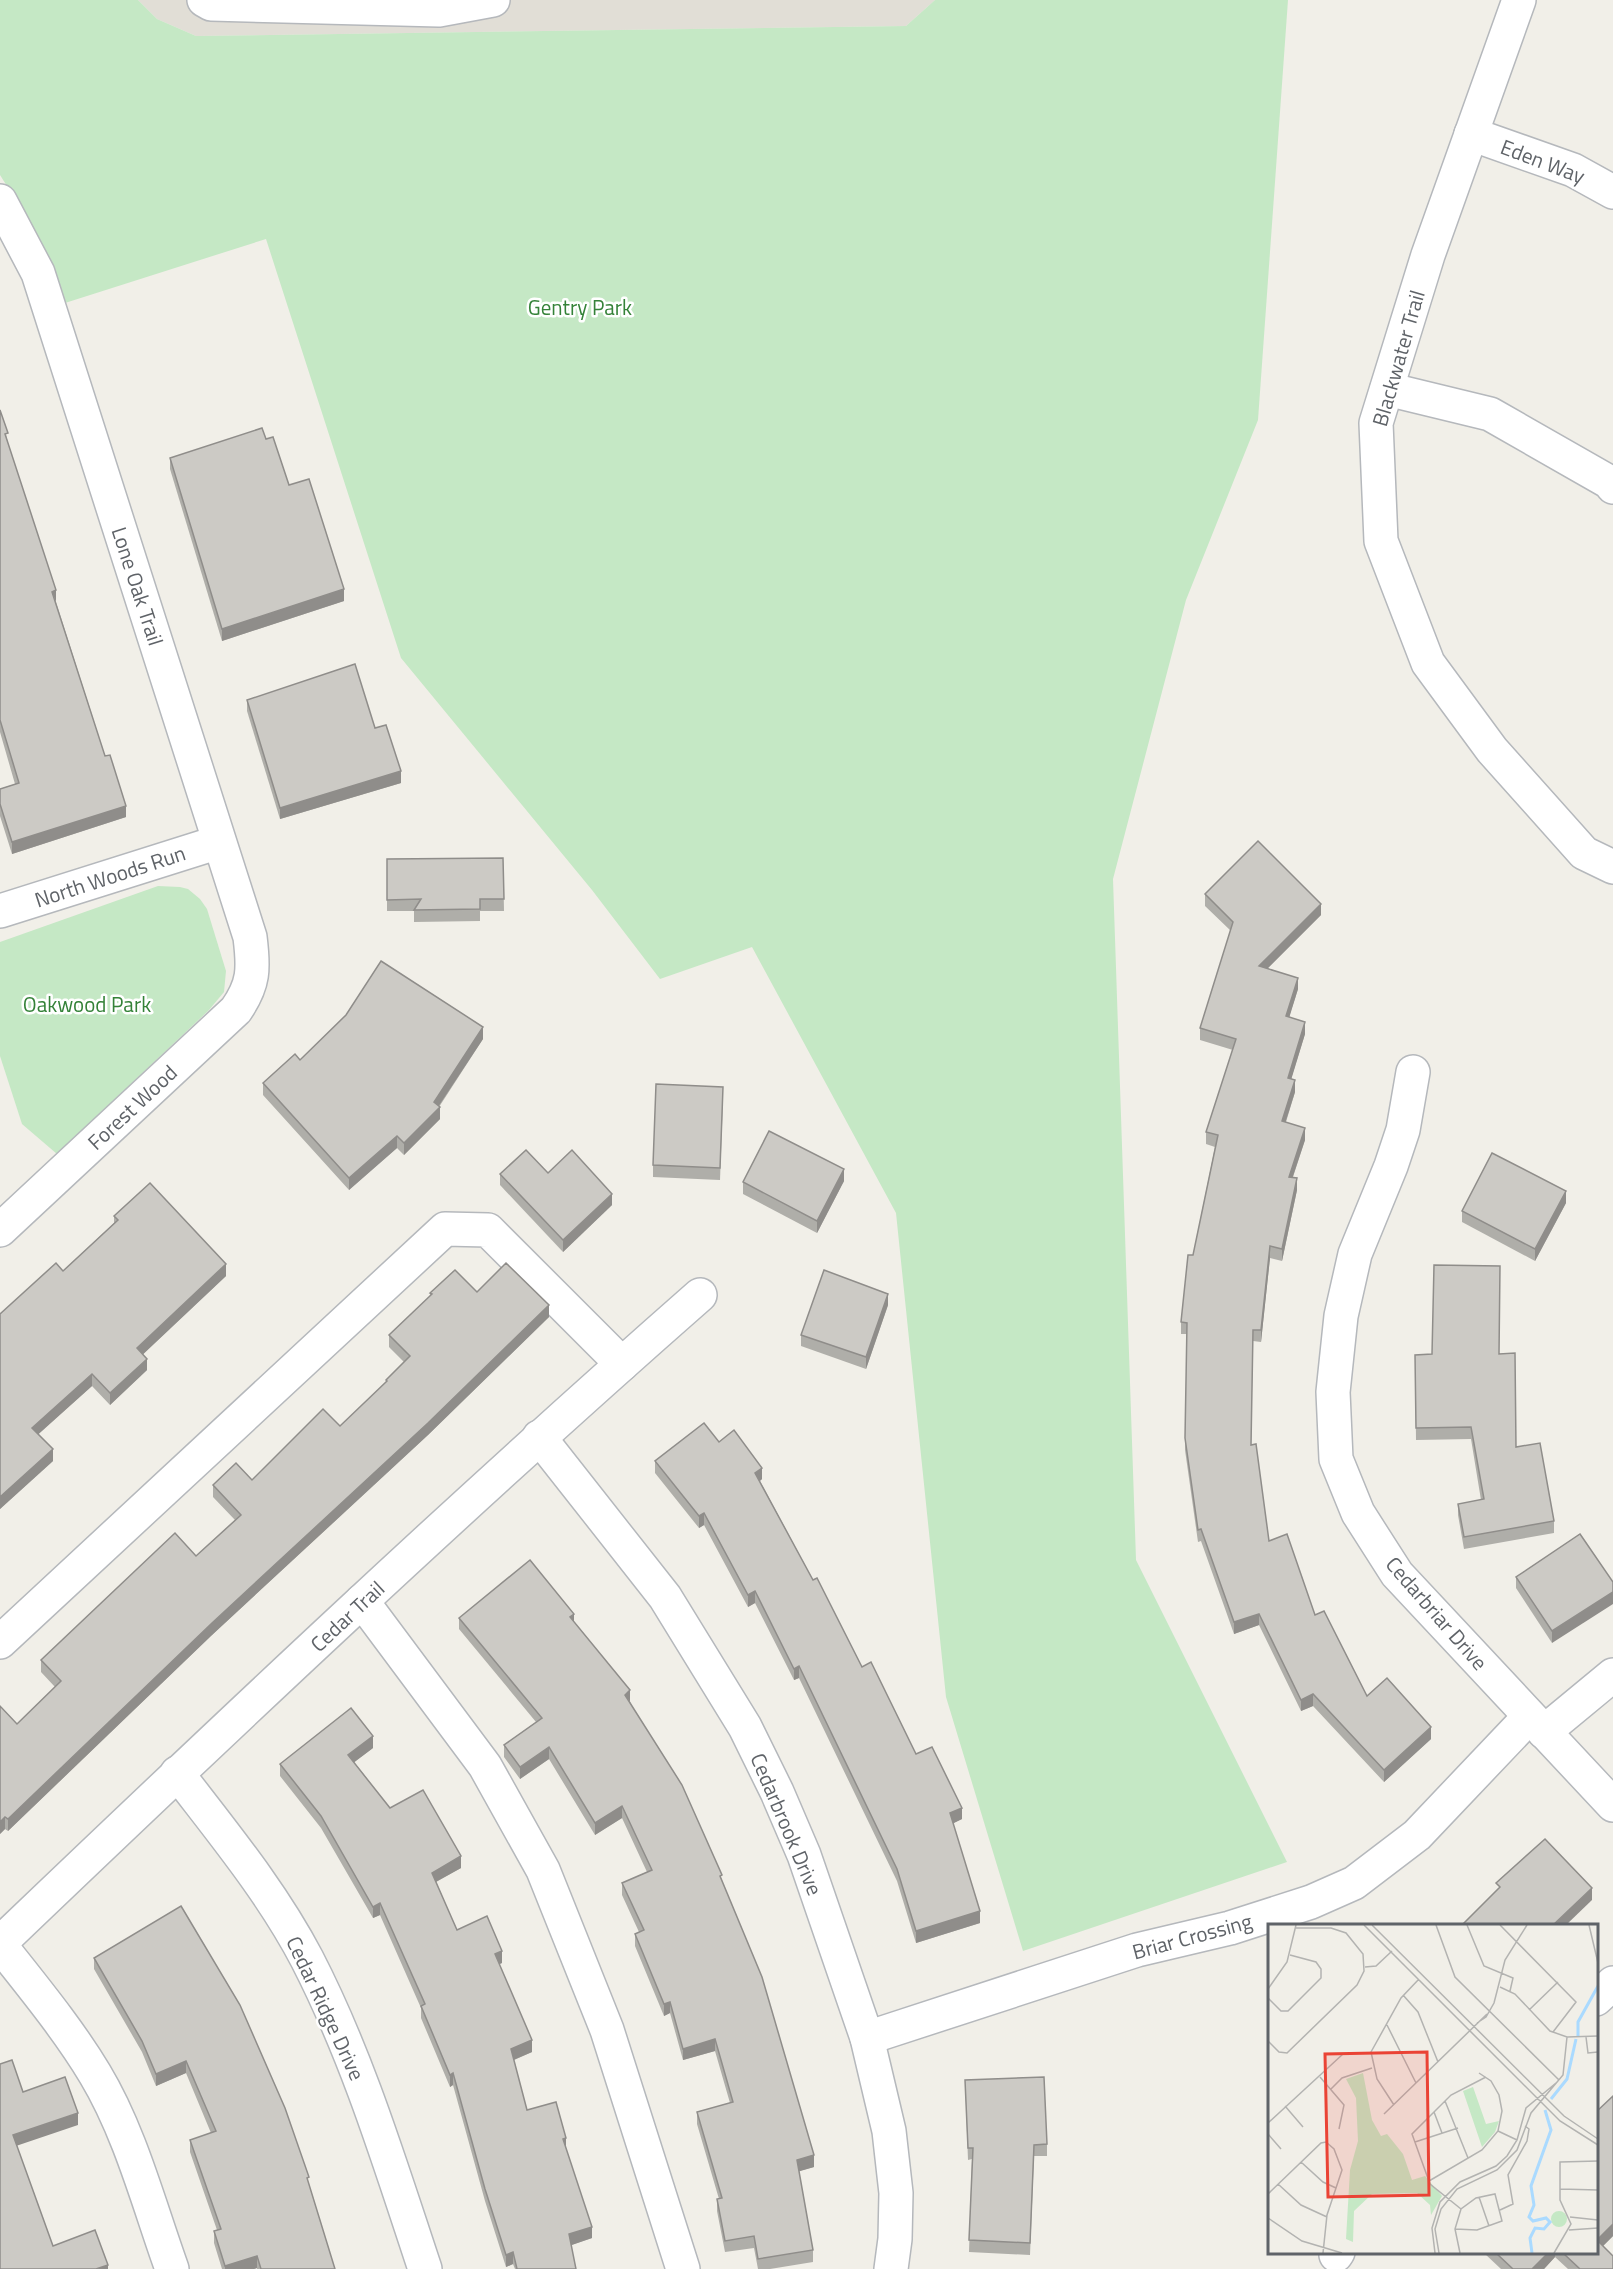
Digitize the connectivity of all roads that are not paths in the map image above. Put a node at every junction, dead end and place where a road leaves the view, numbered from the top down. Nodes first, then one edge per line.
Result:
1 (204, 0) edge
2 (493, 0) edge
3 (1519, 0) edge
4 (404, 4) edge
5 (1471, 134) junction
6 (1613, 192) edge
7 (3, 213) edge
8 (1387, 389) junction
9 (1613, 487) edge
10 (219, 842) junction
11 (1613, 867) edge
12 (0, 911) edge
13 (252, 978) joint
14 (1413, 1072) dead end
15 (0, 1230) edge
16 (700, 1295) dead end
17 (622, 1364) junction
18 (539, 1437) junction
19 (362, 1601) junction
20 (0, 1642) edge
21 (1613, 1675) edge
22 (1536, 1724) junction
23 (177, 1773) junction
24 (1613, 1805) edge
25 (0, 1944) edge
26 (1613, 1983) edge
27 (1598, 1997) edge
28 (867, 2037) junction
29 (172, 2269) edge
30 (424, 2269) edge
31 (683, 2269) edge
32 (891, 2269) edge

1 - 4 street
2 - 4 street
3 - 5 street, Blackwater Trail
5 - 6 street, Eden Way
5 - 8 street, Blackwater Trail
7 - 10 street, Lone Oak Trail
8 - 9 street
8 - 11 street, Blackwater Trail
10 - 12 street, North Woods Run
10 - 13 street, Lone Oak Trail
13 - 15 street, Forest Wood
14 - 22 street, Cedarbriar Drive
16 - 17 street, Cedar Trail
17 - 18 street, Cedar Trail
17 - 20 street
18 - 19 street, Cedar Trail
18 - 28 street, Cedarbrook Drive
19 - 23 street, Cedar Trail
19 - 31 street
21 - 22 street, Briar Crossing
22 - 24 street, Cedarbriar Drive
22 - 28 street, Briar Crossing
23 - 25 street, Cedar Trail
23 - 30 street, Cedar Ridge Drive
25 - 29 street
26 - 27 street
28 - 32 street, Cedarbrook Drive

